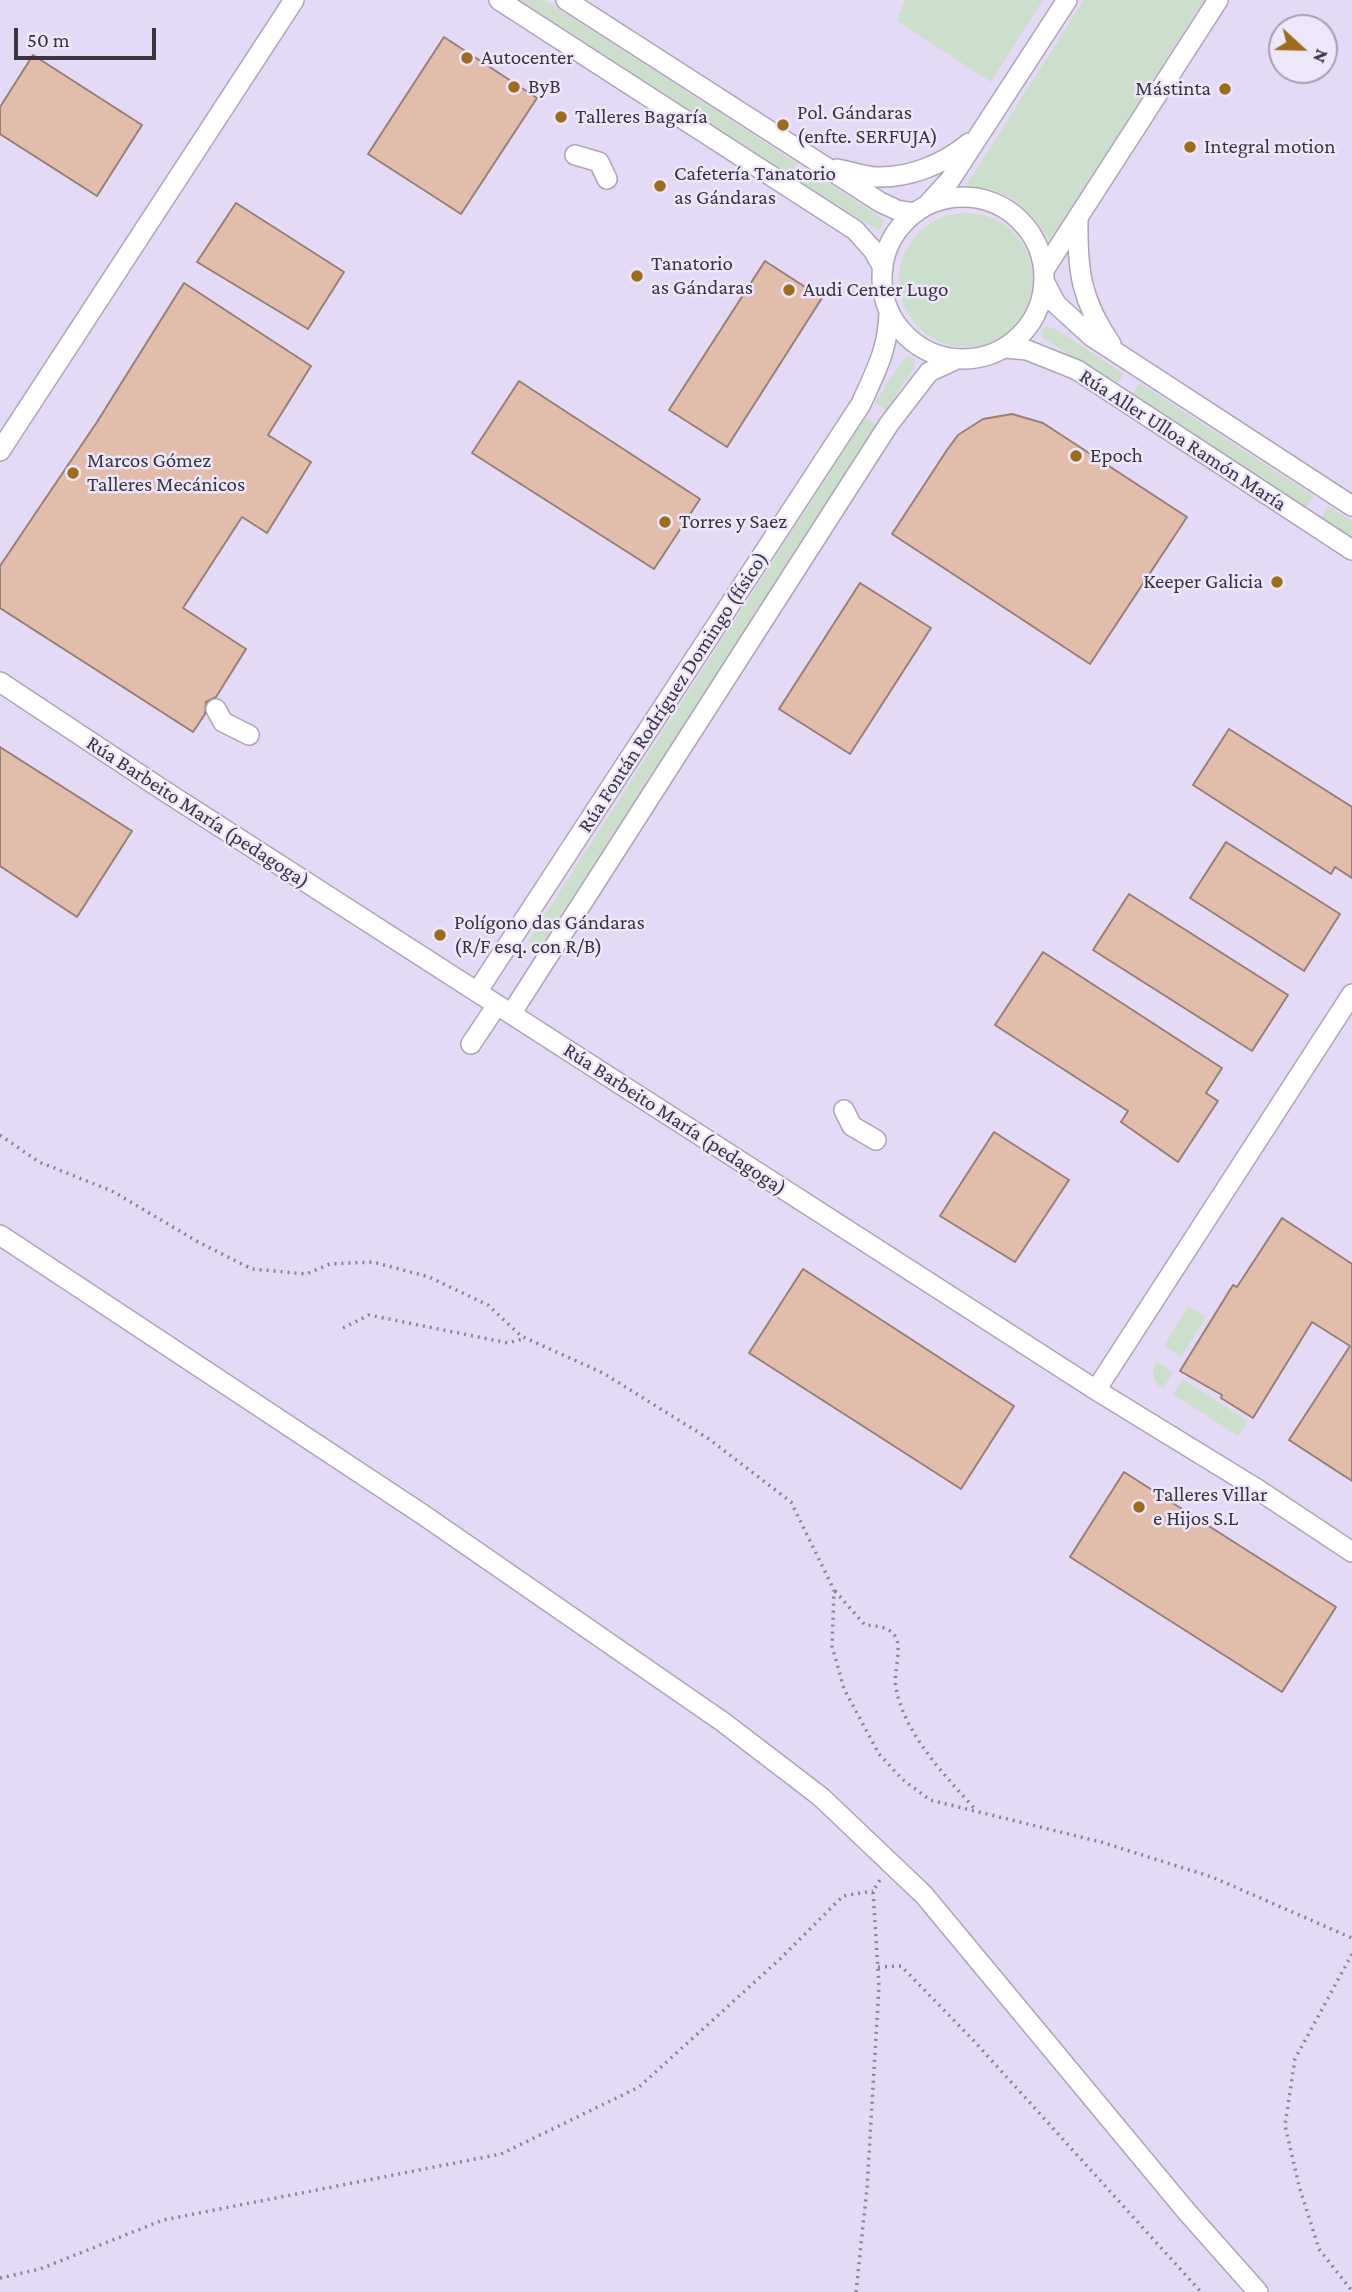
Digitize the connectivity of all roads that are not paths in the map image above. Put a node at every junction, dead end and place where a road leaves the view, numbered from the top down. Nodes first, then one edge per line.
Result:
1 (294, 0) edge
2 (499, 0) edge
3 (566, 0) edge
4 (1067, 0) edge
5 (1219, 0) edge
6 (981, 134) junction
7 (575, 155) dead end
8 (826, 167) junction
9 (607, 179) dead end
10 (920, 210) junction
11 (1078, 218) junction
12 (883, 268) junction
13 (1044, 275) junction
14 (889, 312) junction
15 (1006, 348) junction
16 (1118, 354) junction
17 (957, 359) junction
18 (0, 451) edge
19 (1352, 506) edge
20 (1352, 550) edge
21 (0, 682) edge
22 (216, 709) dead end
23 (249, 735) dead end
24 (477, 992) junction
25 (1352, 994) edge
26 (504, 1009) junction
27 (471, 1044) dead end
28 (844, 1110) dead end
29 (876, 1140) dead end
30 (0, 1235) edge
31 (1096, 1390) junction
32 (1352, 1552) edge
33 (1258, 2292) edge

1 - 18 street
2 - 12 street
3 - 8 street
4 - 6 street
5 - 11 street
6 - 8 street
6 - 10 street
7 - 9 street
8 - 10 street
10 - 12 street
10 - 13 street, Rúa Aller Ulloa Ramón María
11 - 13 street
11 - 16 street, Rúa Aller Ulloa Ramón María
12 - 14 street
13 - 15 street
13 - 16 street, Rúa Aller Ulloa Ramón María
14 - 17 street
14 - 24 street, Rúa Fontán Rodríguez Domingo (físico)
15 - 17 street
15 - 20 street, Rúa Aller Ulloa Ramón María
16 - 19 street, Rúa Aller Ulloa Ramón María
17 - 26 street, Rúa Fontán Rodríguez Domingo (físico)
21 - 24 street, Rúa Barbeito María (pedagoga)
22 - 23 street
24 - 26 street, Rúa Barbeito María (pedagoga)
25 - 31 street
26 - 27 street, Rúa Fontán Rodríguez Domingo (físico)
26 - 31 street, Rúa Barbeito María (pedagoga)
28 - 29 street
30 - 33 street
31 - 32 street, Rúa Barbeito María (pedagoga)

